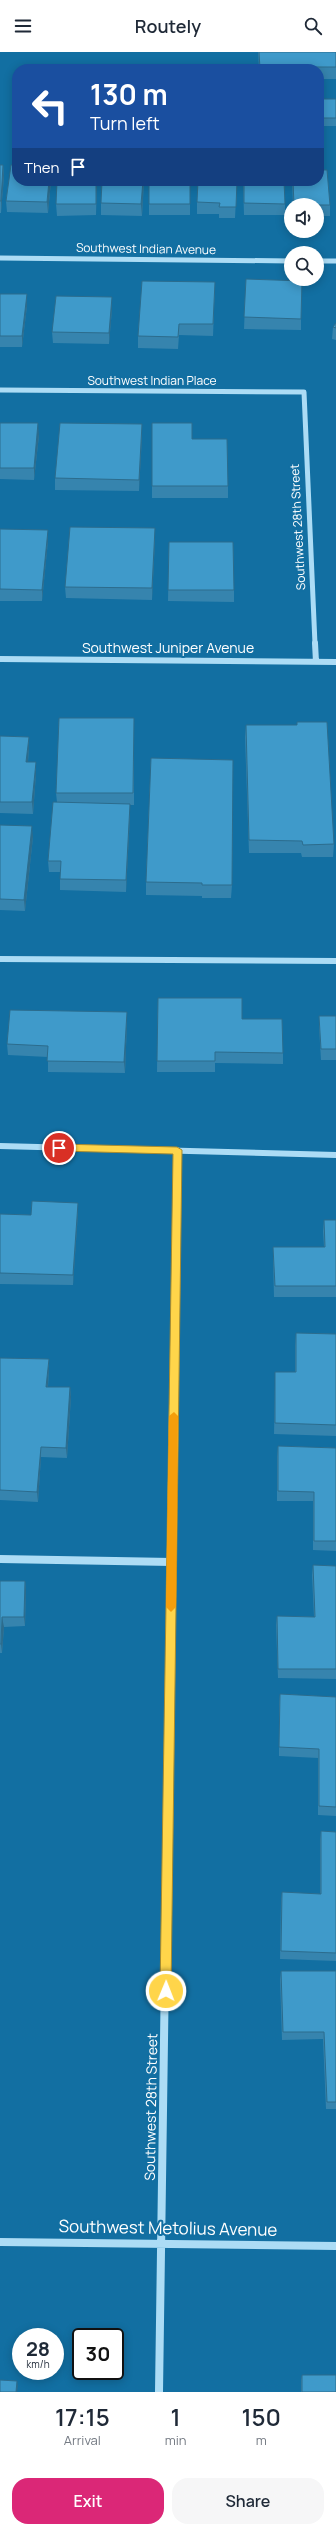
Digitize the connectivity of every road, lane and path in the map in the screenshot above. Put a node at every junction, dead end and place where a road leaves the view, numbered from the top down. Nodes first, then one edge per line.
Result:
1 (0, 258) edge
2 (284, 260) edge
3 (324, 261) edge
4 (336, 261) edge
5 (0, 390) edge
6 (304, 392) joint
7 (0, 659) edge
8 (316, 662) junction
9 (336, 662) edge
10 (0, 959) edge
11 (336, 961) edge
12 (0, 1146) edge
13 (177, 1150) junction
14 (336, 1155) edge
15 (0, 1559) edge
16 (172, 1562) junction
17 (0, 2242) edge
18 (162, 2246) junction
19 (336, 2246) edge
20 (159, 2392) edge

1 - 2 street, Southwest Indian Avenue
3 - 4 street
5 - 6 street, Southwest Indian Place
6 - 8 street, Southwest 28th Street
7 - 8 street, Southwest Juniper Avenue
8 - 9 street, Southwest Juniper Avenue
10 - 11 street
12 - 13 street
13 - 14 street
13 - 16 street, Southwest 28th Street
15 - 16 street
16 - 18 street, Southwest 28th Street
17 - 18 street, Southwest Metolius Avenue
18 - 19 street, Southwest Metolius Avenue
18 - 20 street, Southwest 28th Street

